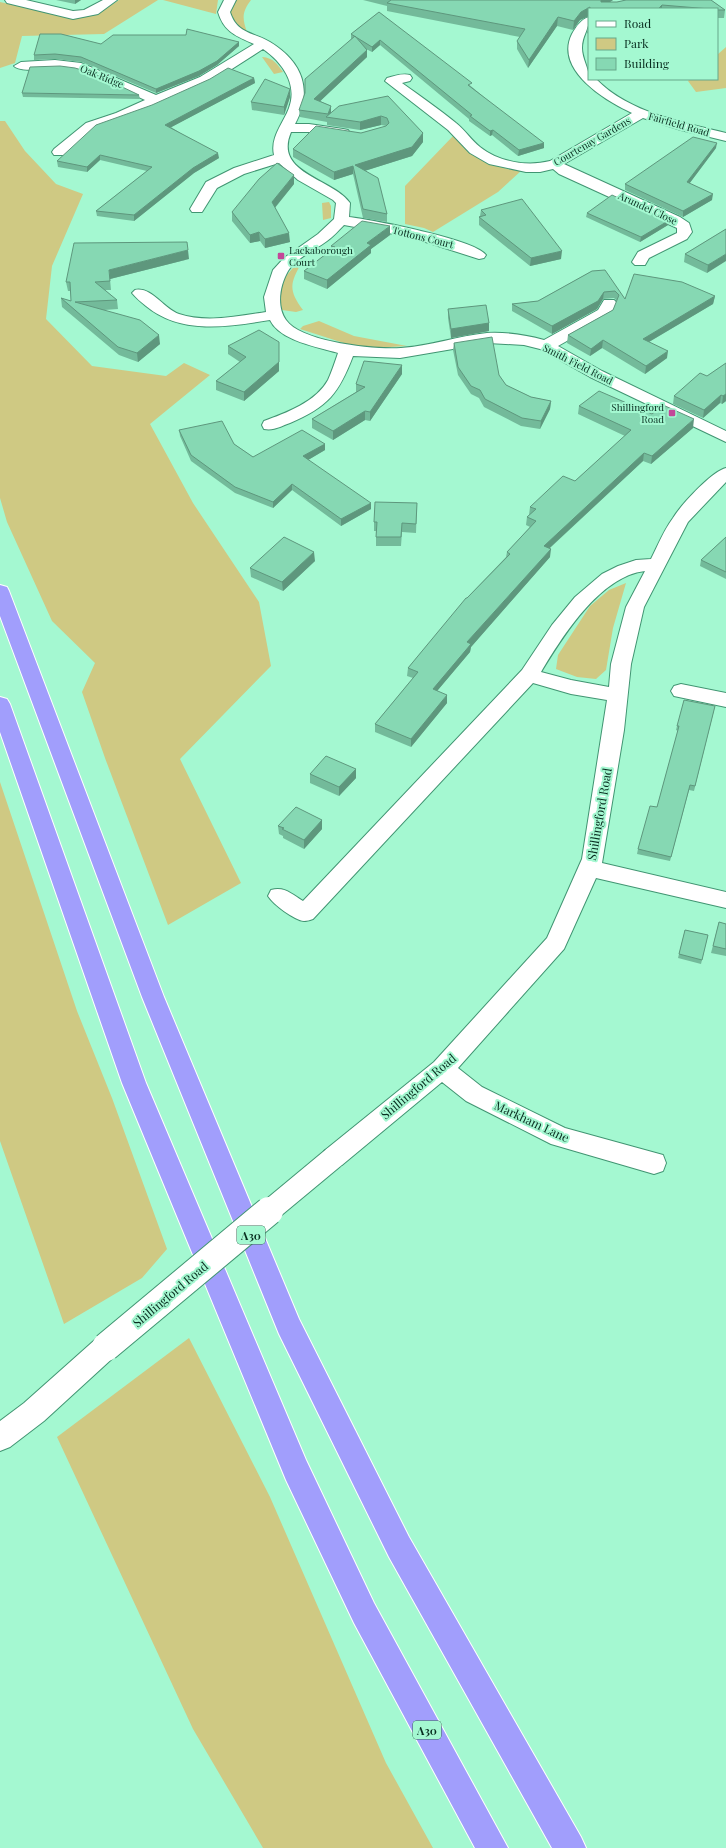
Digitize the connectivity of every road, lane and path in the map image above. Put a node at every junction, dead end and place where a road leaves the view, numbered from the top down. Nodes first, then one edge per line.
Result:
1 (11, 0) edge
2 (111, 0) edge
3 (230, 0) edge
4 (588, 22) edge
5 (263, 44) junction
6 (21, 66) dead end
7 (588, 77) edge
8 (405, 78) dead end
9 (590, 80) edge
10 (156, 100) junction
11 (642, 113) junction
12 (287, 128) junction
13 (355, 135) edge
14 (726, 137) edge
15 (59, 152) dead end
16 (282, 157) junction
17 (555, 164) junction
18 (197, 209) dead end
19 (341, 220) junction
20 (478, 255) dead end
21 (640, 262) dead end
22 (140, 293) dead end
23 (609, 302) edge
24 (275, 315) junction
25 (546, 346) junction
26 (347, 351) junction
27 (270, 425) dead end
28 (726, 437) edge
29 (726, 473) edge
30 (657, 564) junction
31 (0, 591) edge
32 (529, 675) junction
33 (681, 691) dead end
34 (617, 695) junction
35 (726, 700) edge
36 (0, 704) edge
37 (589, 868) junction
38 (279, 896) dead end
39 (726, 900) edge
40 (442, 1069) junction
41 (654, 1163) dead end
42 (0, 1438) edge
43 (492, 1848) edge
44 (570, 1848) edge

1 - 2 street
3 - 5 street
4 - 7 street, Fairfield Road
5 - 10 street
5 - 12 street
6 - 10 street, Oak Ridge
8 - 17 street, Courtenay Gardens
9 - 11 street, Fairfield Road
10 - 15 street
11 - 14 street, Fairfield Road
11 - 17 street, Courtenay Gardens
12 - 13 street
12 - 16 street
16 - 18 street
16 - 19 street
17 - 21 street, Arundel Close
19 - 20 street, Tottons Court
19 - 24 street
22 - 24 street
23 - 25 street
24 - 26 street, Smith Field Road
25 - 26 street, Smith Field Road
25 - 28 street, Smith Field Road
26 - 27 street
29 - 30 street, Shillingford Road
30 - 32 street
30 - 34 street, Shillingford Road
31 - 44 highway, A30
32 - 34 street
32 - 38 street
33 - 35 street
34 - 37 street, Shillingford Road
36 - 43 highway, A30
37 - 39 street
37 - 40 street, Shillingford Road
40 - 41 street, Markham Lane
40 - 42 street, Shillingford Road, bridge

